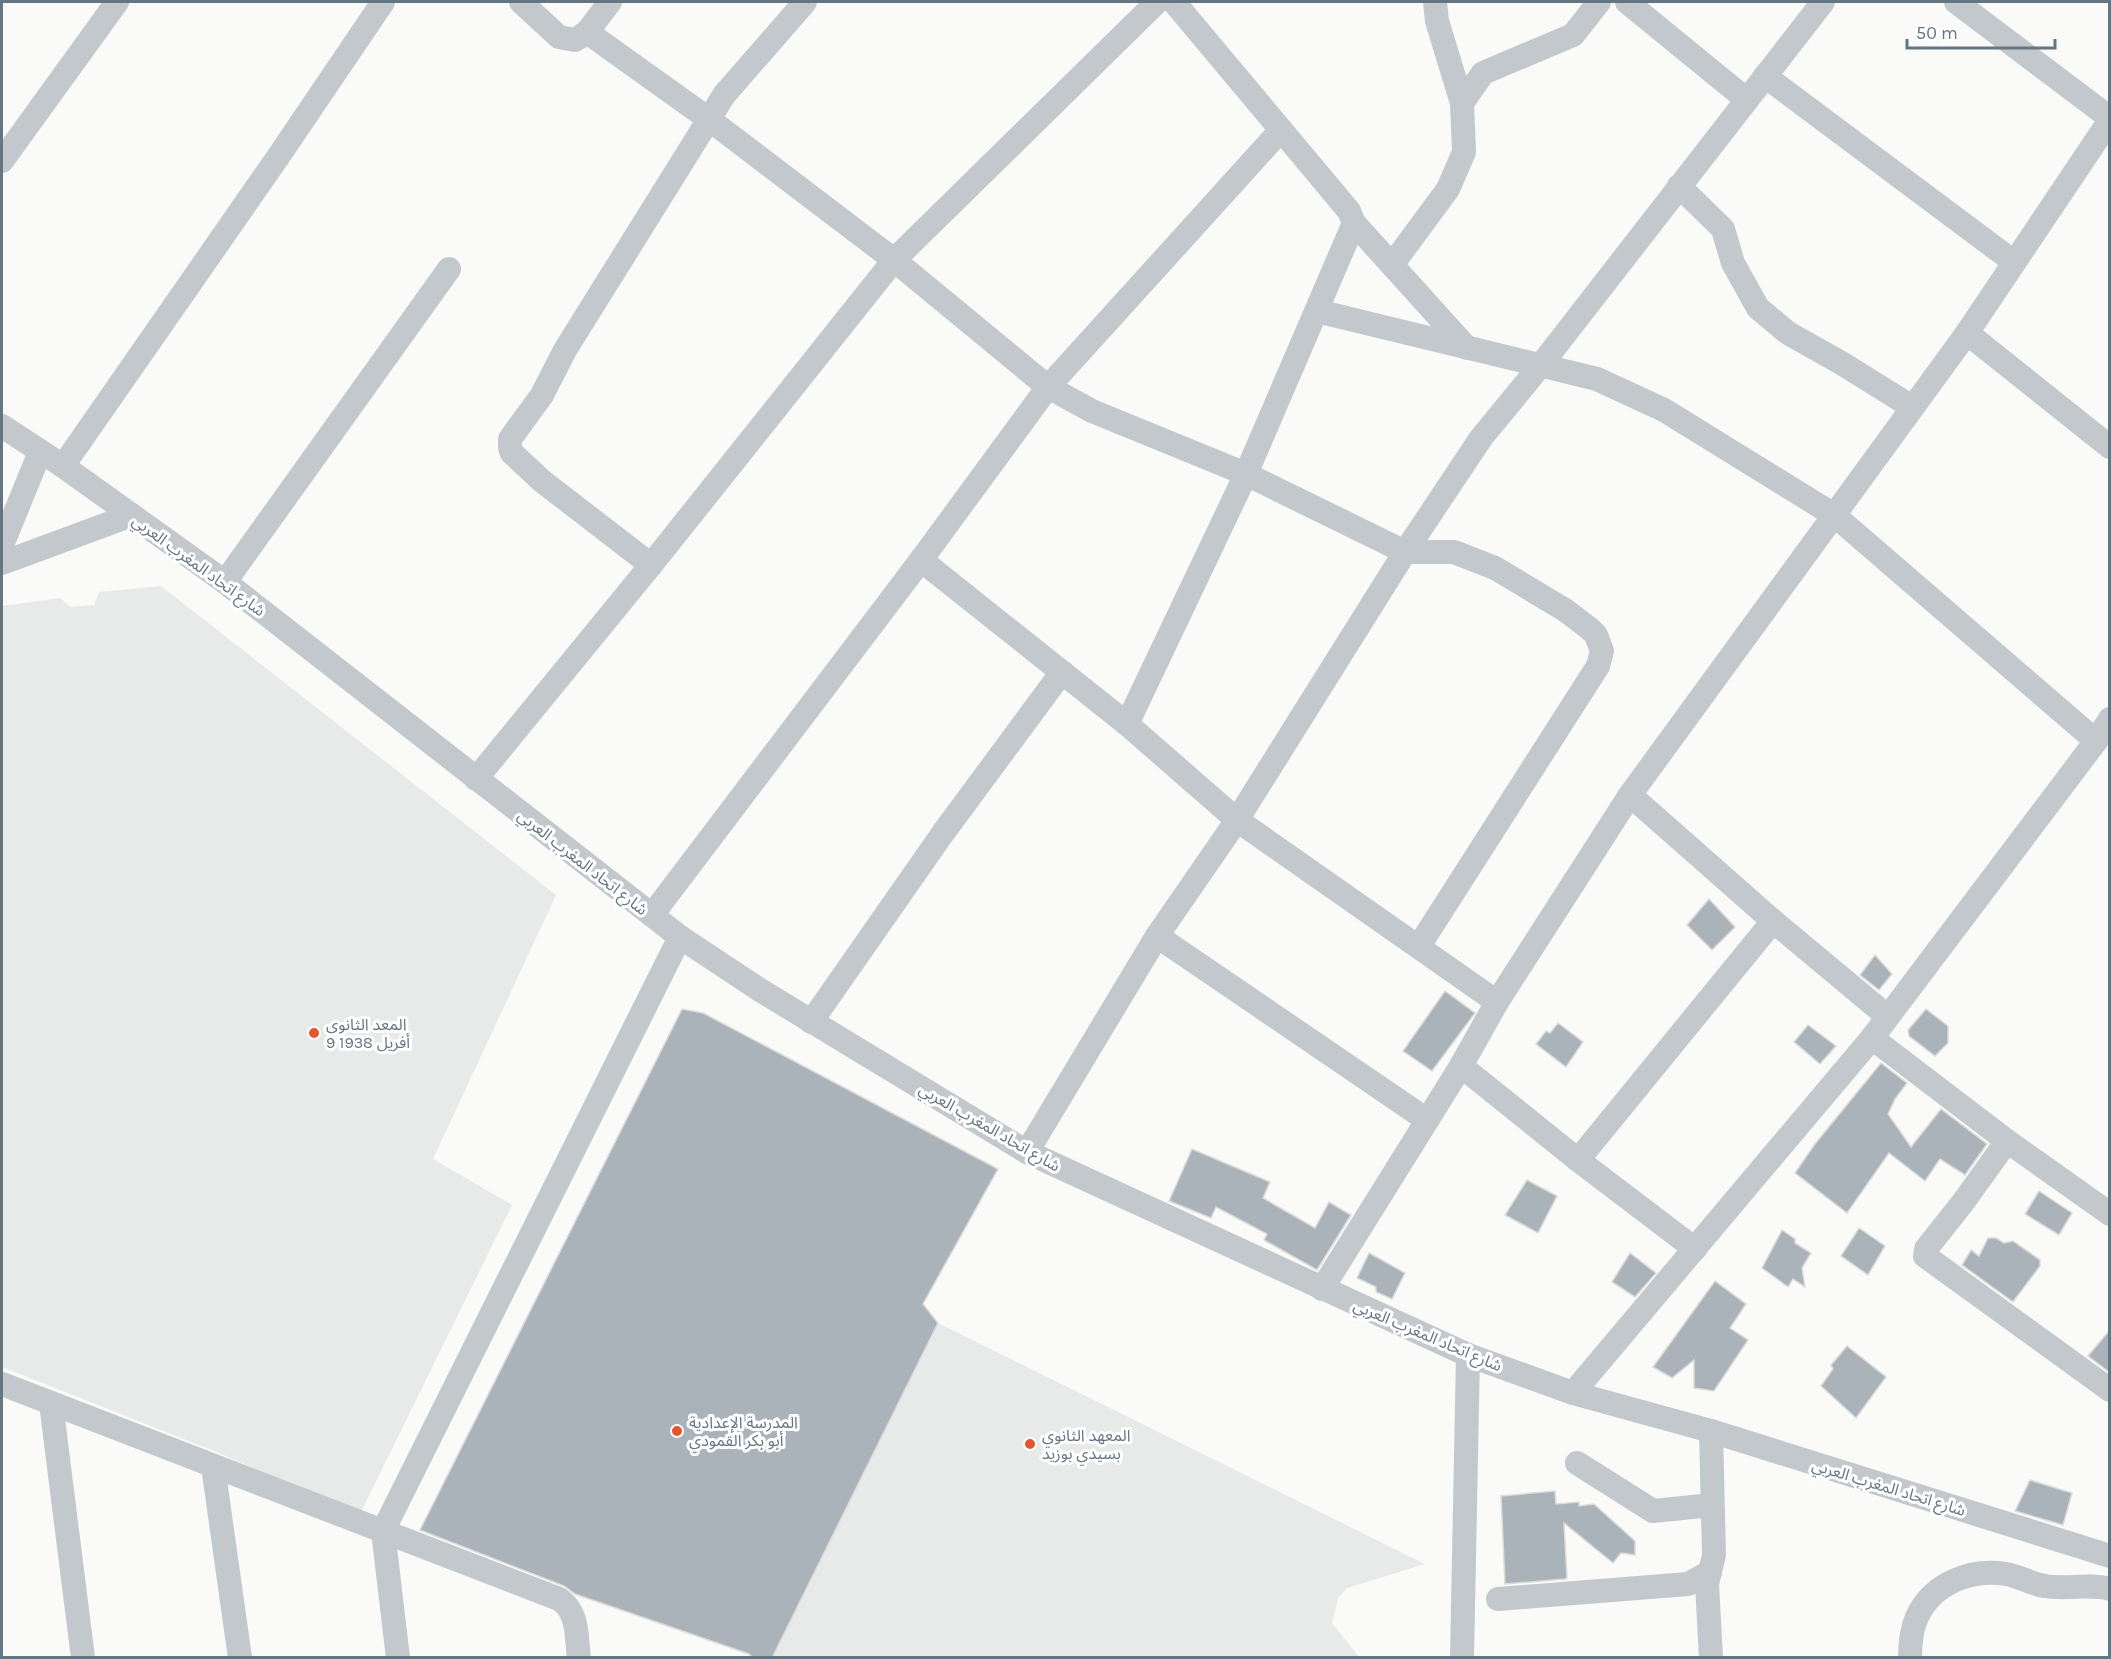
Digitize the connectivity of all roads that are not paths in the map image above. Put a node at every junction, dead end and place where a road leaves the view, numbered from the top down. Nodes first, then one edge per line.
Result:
1 (117, 2) edge
2 (383, 2) edge
3 (521, 2) edge
4 (610, 2) edge
5 (805, 2) edge
6 (1174, 2) edge
7 (1436, 2) edge
8 (1599, 2) edge
9 (1627, 2) edge
10 (1823, 2) edge
11 (1956, 2) edge
12 (1146, 5) edge
13 (586, 32) junction
14 (1765, 76) junction
15 (1747, 100) junction
16 (1462, 103) junction
17 (2109, 119) edge
18 (710, 120) junction
19 (1281, 130) junction
20 (2, 161) edge
21 (1679, 186) junction
22 (1354, 223) junction
23 (894, 260) junction
24 (2014, 262) junction
25 (1392, 265) junction
26 (449, 269) dead end
27 (1317, 311) junction
28 (1967, 333) junction
29 (1467, 348) junction
30 (1541, 365) junction
31 (1048, 387) junction
32 (1912, 407) junction
33 (2, 426) edge
34 (2109, 447) edge
35 (40, 452) junction
36 (63, 466) junction
37 (1246, 474) junction
38 (132, 515) junction
39 (1834, 515) junction
40 (2, 545) edge
41 (1405, 552) junction
42 (921, 560) junction
43 (2, 563) edge
44 (651, 565) junction
45 (225, 582) junction
46 (1062, 672) junction
47 (2109, 719) edge
48 (1127, 724) junction
49 (2096, 741) junction
50 (476, 779) junction
51 (1630, 795) junction
52 (1237, 820) junction
53 (652, 915) junction
54 (1773, 921) junction
55 (1156, 936) junction
56 (680, 937) junction
57 (1419, 946) junction
58 (1497, 1002) junction
59 (1887, 1016) junction
60 (811, 1022) junction
61 (1872, 1038) junction
62 (1461, 1066) junction
63 (1427, 1120) junction
64 (2007, 1141) junction
65 (1027, 1152) junction
66 (1578, 1160) junction
67 (2109, 1214) edge
68 (1695, 1249) junction
69 (1322, 1289) junction
70 (1468, 1355) junction
71 (2, 1384) edge
72 (2109, 1390) edge
73 (1573, 1393) junction
74 (51, 1403) junction
75 (1711, 1431) junction
76 (1577, 1463) dead end
77 (213, 1466) junction
78 (1712, 1504) junction
79 (383, 1531) junction
80 (2109, 1556) edge
81 (1710, 1572) junction
82 (2109, 1589) edge
83 (1498, 1599) dead end
84 (83, 1658) edge
85 (240, 1658) edge
86 (398, 1658) edge
87 (579, 1658) edge
88 (1462, 1658) edge
89 (1711, 1658) edge
90 (1910, 1658) edge

1 - 20 street
2 - 36 street
3 - 13 street
4 - 13 street
5 - 18 street
6 - 19 street
7 - 16 street
8 - 16 street
9 - 15 street
10 - 14 street
11 - 17 street
12 - 23 street
13 - 18 street
14 - 15 street
14 - 24 street
15 - 21 street
16 - 25 street
17 - 24 street
18 - 23 street
18 - 44 street
19 - 22 street
19 - 31 street
21 - 30 street
21 - 32 street
22 - 25 street
22 - 27 street
23 - 31 street
23 - 44 street
24 - 28 street
25 - 29 street
26 - 45 street
27 - 29 street
27 - 37 street
28 - 32 street
28 - 34 street
29 - 30 street
30 - 39 street
30 - 41 street
31 - 37 street
31 - 42 street
32 - 39 street
33 - 35 street, شارع اتحاد المغرب العربي
35 - 36 street, شارع اتحاد المغرب العربي
35 - 40 street
36 - 38 street, شارع اتحاد المغرب العربي
37 - 41 street
37 - 48 street
38 - 43 street
38 - 45 street, شارع اتحاد المغرب العربي
39 - 49 street
39 - 51 street
41 - 52 street
41 - 57 street
42 - 46 street
42 - 53 street
44 - 50 street
45 - 50 street, شارع اتحاد المغرب العربي
46 - 48 street
46 - 60 street
47 - 49 street
48 - 52 street
49 - 59 street
50 - 53 street, شارع اتحاد المغرب العربي
51 - 54 street
51 - 58 street
52 - 55 street
52 - 57 street
53 - 56 street, شارع اتحاد المغرب العربي
54 - 59 street
54 - 66 street
55 - 63 street
55 - 65 street
56 - 60 street, شارع اتحاد المغرب العربي
56 - 79 street
57 - 58 street
58 - 62 street
59 - 61 street
60 - 65 street, شارع اتحاد المغرب العربي
61 - 64 street
61 - 68 street
62 - 63 street
62 - 66 street
63 - 69 street
64 - 67 street
64 - 72 street
65 - 69 street, شارع اتحاد المغرب العربي
66 - 68 street
68 - 73 street
69 - 70 street, شارع اتحاد المغرب العربي
70 - 73 street, شارع اتحاد المغرب العربي
70 - 88 street
71 - 74 street
73 - 75 street, شارع اتحاد المغرب العربي
74 - 77 street
74 - 84 street
75 - 78 street
75 - 80 street, شارع اتحاد المغرب العربي
76 - 78 street
77 - 79 street
77 - 85 street
78 - 81 street
79 - 86 street
79 - 87 street
81 - 83 street
81 - 89 street
82 - 90 street

